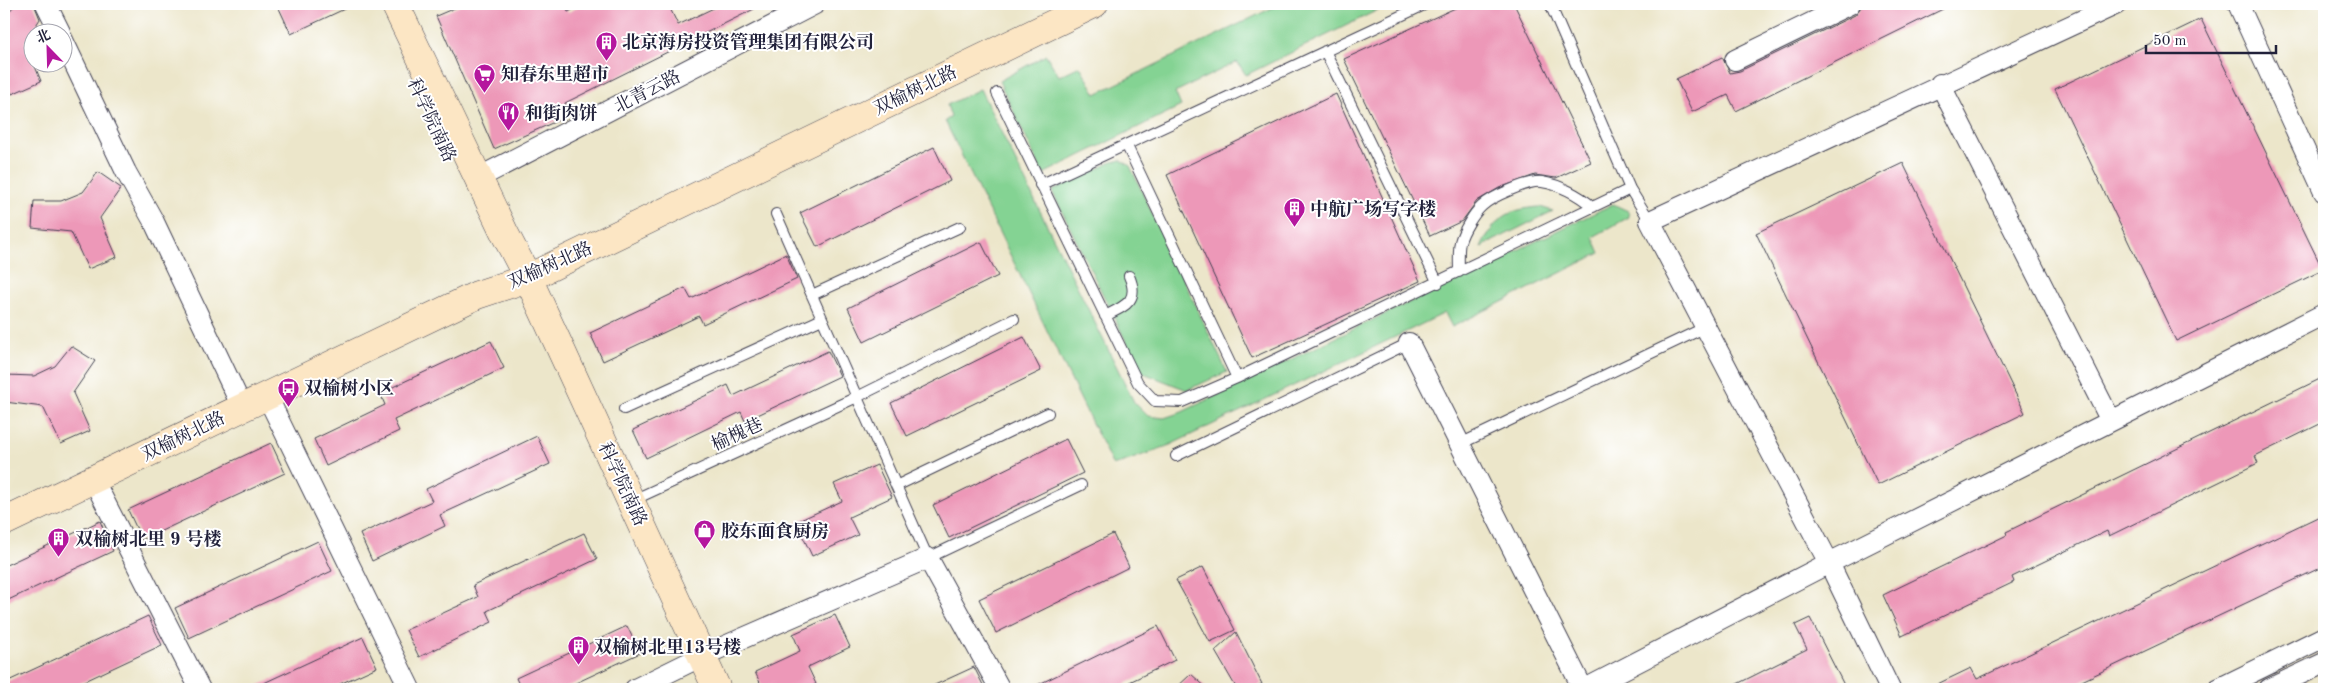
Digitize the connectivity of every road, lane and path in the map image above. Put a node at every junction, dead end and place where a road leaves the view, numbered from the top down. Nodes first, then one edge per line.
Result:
1 (46, 4) edge
2 (376, 4) edge
3 (395, 4) edge
4 (815, 4) edge
5 (1094, 4) edge
6 (1426, 4) edge
7 (1550, 4) edge
8 (1850, 4) edge
9 (2117, 4) edge
10 (2238, 4) edge
11 (55, 22) edge
12 (1325, 51) junction
13 (72, 59) edge
14 (1734, 60) dead end
15 (1940, 84) junction
16 (997, 93) dead end
17 (1127, 146) junction
18 (478, 178) junction
19 (1040, 185) junction
20 (1630, 189) junction
21 (2324, 192) edge
22 (1593, 206) junction
23 (776, 214) dead end
24 (1650, 221) junction
25 (960, 227) dead end
26 (1459, 272) junction
27 (1130, 276) dead end
28 (528, 278) junction
29 (1438, 283) junction
30 (812, 296) junction
31 (2324, 314) edge
32 (1105, 316) junction
33 (822, 319) junction
34 (1014, 319) dead end
35 (1706, 328) junction
36 (1409, 343) joint
37 (1237, 378) junction
38 (267, 396) junction
39 (857, 397) junction
40 (242, 408) junction
41 (624, 409) dead end
42 (1048, 414) dead end
43 (2112, 421) junction
44 (1460, 444) junction
45 (1176, 456) dead end
46 (94, 478) junction
47 (1081, 485) dead end
48 (896, 486) junction
49 (630, 501) junction
50 (4, 522) edge
51 (928, 558) junction
52 (1829, 563) junction
53 (2324, 637) edge
54 (702, 656) junction
55 (2324, 663) edge
56 (200, 689) edge
57 (410, 689) edge
58 (634, 689) edge
59 (717, 689) edge
60 (1000, 689) edge
61 (1584, 689) edge
62 (1890, 689) edge
63 (2218, 689) edge
64 (2269, 689) edge

1 - 11 street
2 - 28 street, 科学院南路
3 - 18 street, 科学院南路
4 - 18 street, 北青云路
5 - 28 street, 双榆树北路
6 - 12 lane
7 - 20 lane
8 - 14 street
9 - 15 street
10 - 21 street
12 - 17 lane
12 - 29 lane
13 - 40 street
15 - 24 street
15 - 43 street
16 - 19 lane
17 - 19 lane
17 - 37 lane
18 - 28 street, 科学院南路
19 - 32 lane
20 - 22 lane
20 - 24 lane
22 - 26 lane
22 - 26 lane
23 - 30 lane
24 - 35 street
25 - 30 lane
26 - 29 lane
27 - 32 lane
28 - 38 street, 双榆树北路
28 - 49 street, 科学院南路
29 - 37 lane
30 - 33 lane
31 - 43 street
32 - 37 lane
33 - 39 lane
33 - 41 lane
34 - 39 lane, 榆槐巷
35 - 44 lane
35 - 52 street
36 - 44 street
36 - 45 lane
38 - 40 street, 双榆树北路
38 - 57 street
39 - 48 lane
39 - 49 lane, 榆槐巷
40 - 46 street, 双榆树北路
42 - 48 lane
43 - 52 street
44 - 61 street
46 - 50 street, 双榆树北路
46 - 56 street
47 - 51 lane
48 - 51 lane
49 - 54 street, 科学院南路
51 - 54 street
51 - 60 street
52 - 61 street
52 - 62 street
53 - 63 street
54 - 58 street
54 - 59 street, 科学院南路
55 - 64 street

